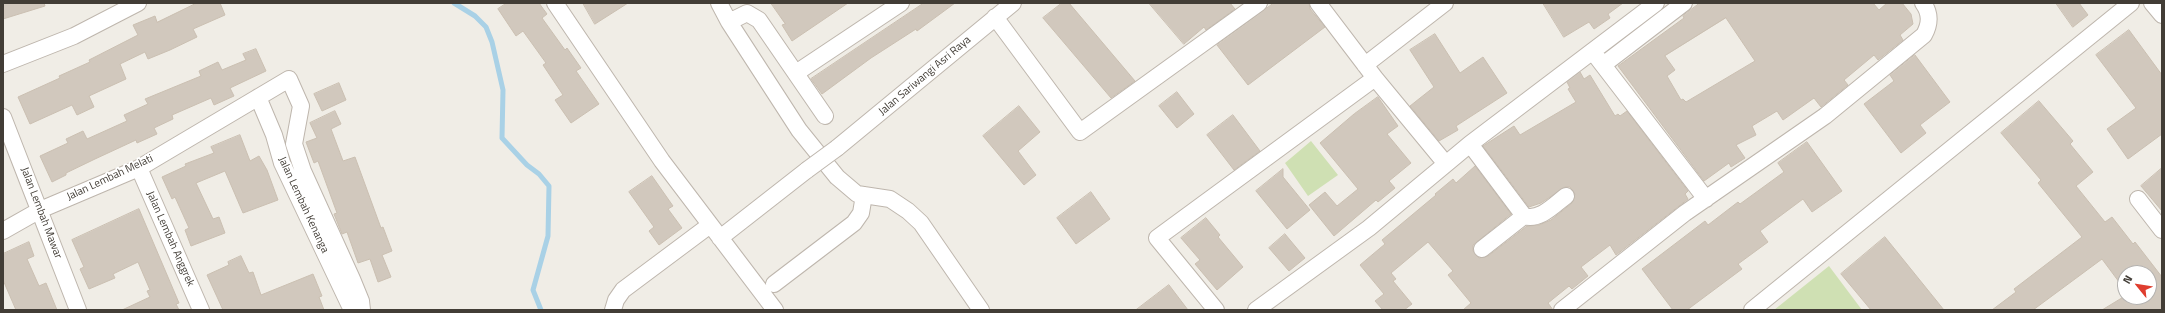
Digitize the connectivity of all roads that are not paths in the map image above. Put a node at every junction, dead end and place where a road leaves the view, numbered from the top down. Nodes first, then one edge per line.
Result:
1 (555, 3) edge
2 (718, 3) edge
3 (901, 3) edge
4 (1013, 3) edge
5 (1259, 3) edge
6 (1318, 3) edge
7 (1445, 3) edge
8 (1656, 3) edge
9 (1923, 3) edge
10 (2131, 3) edge
11 (2152, 3) edge
12 (130, 5) edge
13 (1675, 6) edge
14 (2162, 15) edge
15 (995, 17) junction
16 (729, 22) junction
17 (1593, 52) junction
18 (3, 64) edge
19 (1365, 65) junction
20 (1602, 65) junction
21 (796, 73) junction
22 (1374, 78) junction
23 (258, 98) junction
24 (824, 116) dead end
25 (3, 117) edge
26 (1470, 144) junction
27 (1446, 164) junction
28 (139, 168) junction
29 (864, 195) junction
30 (1566, 196) dead end
31 (1706, 199) junction
32 (2138, 199) dead end
33 (40, 210) junction
34 (1524, 216) junction
35 (710, 225) junction
36 (2162, 230) edge
37 (3, 231) edge
38 (720, 238) junction
39 (1482, 249) dead end
40 (774, 284) dead end
41 (78, 310) edge
42 (201, 310) edge
43 (354, 310) edge
44 (362, 310) edge
45 (613, 310) edge
46 (775, 310) edge
47 (982, 310) edge
48 (1216, 310) edge
49 (1256, 310) edge
50 (1562, 310) edge
51 (1752, 310) edge

1 - 35 street
2 - 16 street
3 - 21 street
4 - 15 street, Jalan Sariwangi Asri Raya
5 - 15 street
6 - 19 street
7 - 19 street
8 - 17 street
9 - 31 street
10 - 51 street
11 - 14 street
12 - 18 street
13 - 20 street
15 - 38 street, Jalan Sariwangi Asri Raya, bridge
16 - 21 street
16 - 29 street
17 - 20 street
17 - 26 street
19 - 22 street
20 - 31 street
21 - 24 street
22 - 27 street
22 - 48 street
23 - 28 street, Jalan Lembah Melati
23 - 43 street, Jalan Lembah Kenanga
23 - 44 street, Jalan Lembah Melati
25 - 33 street, Jalan Lembah Mawar
26 - 27 street
26 - 34 street
27 - 49 street
28 - 33 street, Jalan Lembah Melati
28 - 42 street, Jalan Lembah Anggrek
29 - 40 street
29 - 47 street
30 - 34 street
31 - 50 street
32 - 36 street
33 - 37 street, Jalan Lembah Melati
33 - 41 street, Jalan Lembah Mawar
34 - 39 street
35 - 38 street
35 - 45 street
38 - 46 street

